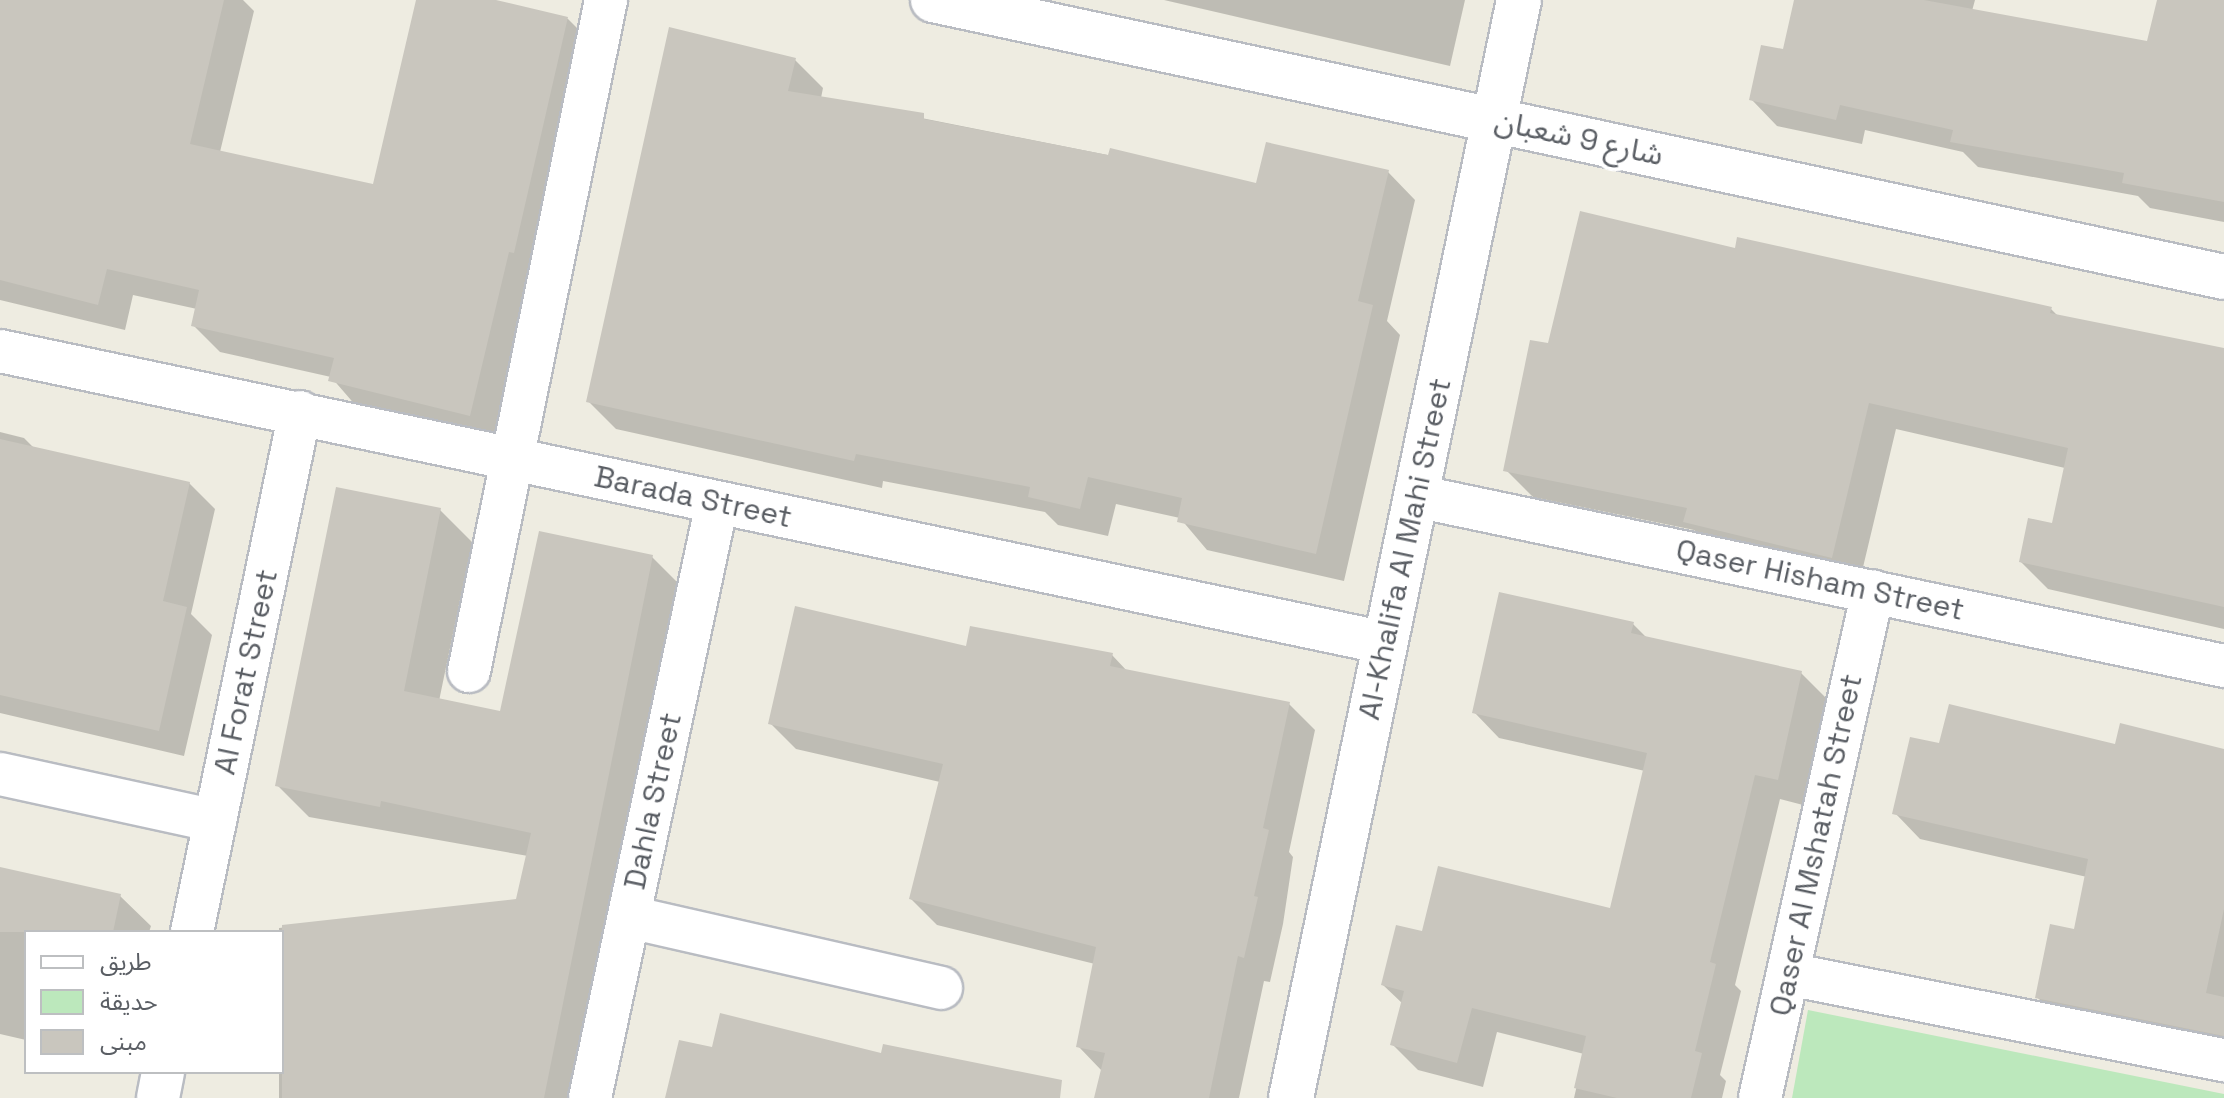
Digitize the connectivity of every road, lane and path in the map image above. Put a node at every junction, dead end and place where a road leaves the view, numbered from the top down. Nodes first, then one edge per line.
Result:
1 (606, 0) edge
2 (933, 0) edge
3 (1519, 0) edge
4 (1495, 120) junction
5 (2224, 277) edge
6 (0, 351) edge
7 (300, 412) junction
8 (512, 459) junction
9 (1416, 496) junction
10 (717, 503) junction
11 (1873, 591) junction
12 (1386, 643) junction
13 (2224, 666) edge
14 (469, 671) dead end
15 (0, 774) edge
16 (215, 821) junction
17 (629, 917) junction
18 (192, 930) edge
19 (1788, 974) junction
20 (941, 988) dead end
21 (2224, 1060) edge
22 (163, 1074) edge
23 (158, 1098) edge
24 (590, 1098) edge
25 (1291, 1098) edge
26 (1760, 1098) edge

1 - 8 street
2 - 4 street, شارع 9 شعبان
3 - 4 street, Al-Khalifa Al Mahi Street
4 - 5 street, شارع 9 شعبان
4 - 9 street, Al-Khalifa Al Mahi Street
6 - 7 street, Barada Street
7 - 8 street, Barada Street
7 - 16 street, Al Forat Street
8 - 10 street, Barada Street
8 - 14 street
9 - 11 street, Qaser Hisham Street
9 - 12 street, Al-Khalifa Al Mahi Street
10 - 12 street, Barada Street
10 - 17 street, Dahla Street
11 - 13 street, Qaser Hisham Street
11 - 19 street, Qaser Al Mshatah Street
12 - 25 street, Al-Khalifa Al Mahi Street
15 - 16 street
16 - 18 street, Al Forat Street
17 - 20 street
17 - 24 street, Dahla Street
19 - 21 street
19 - 26 street, Qaser Al Mshatah Street
22 - 23 street

